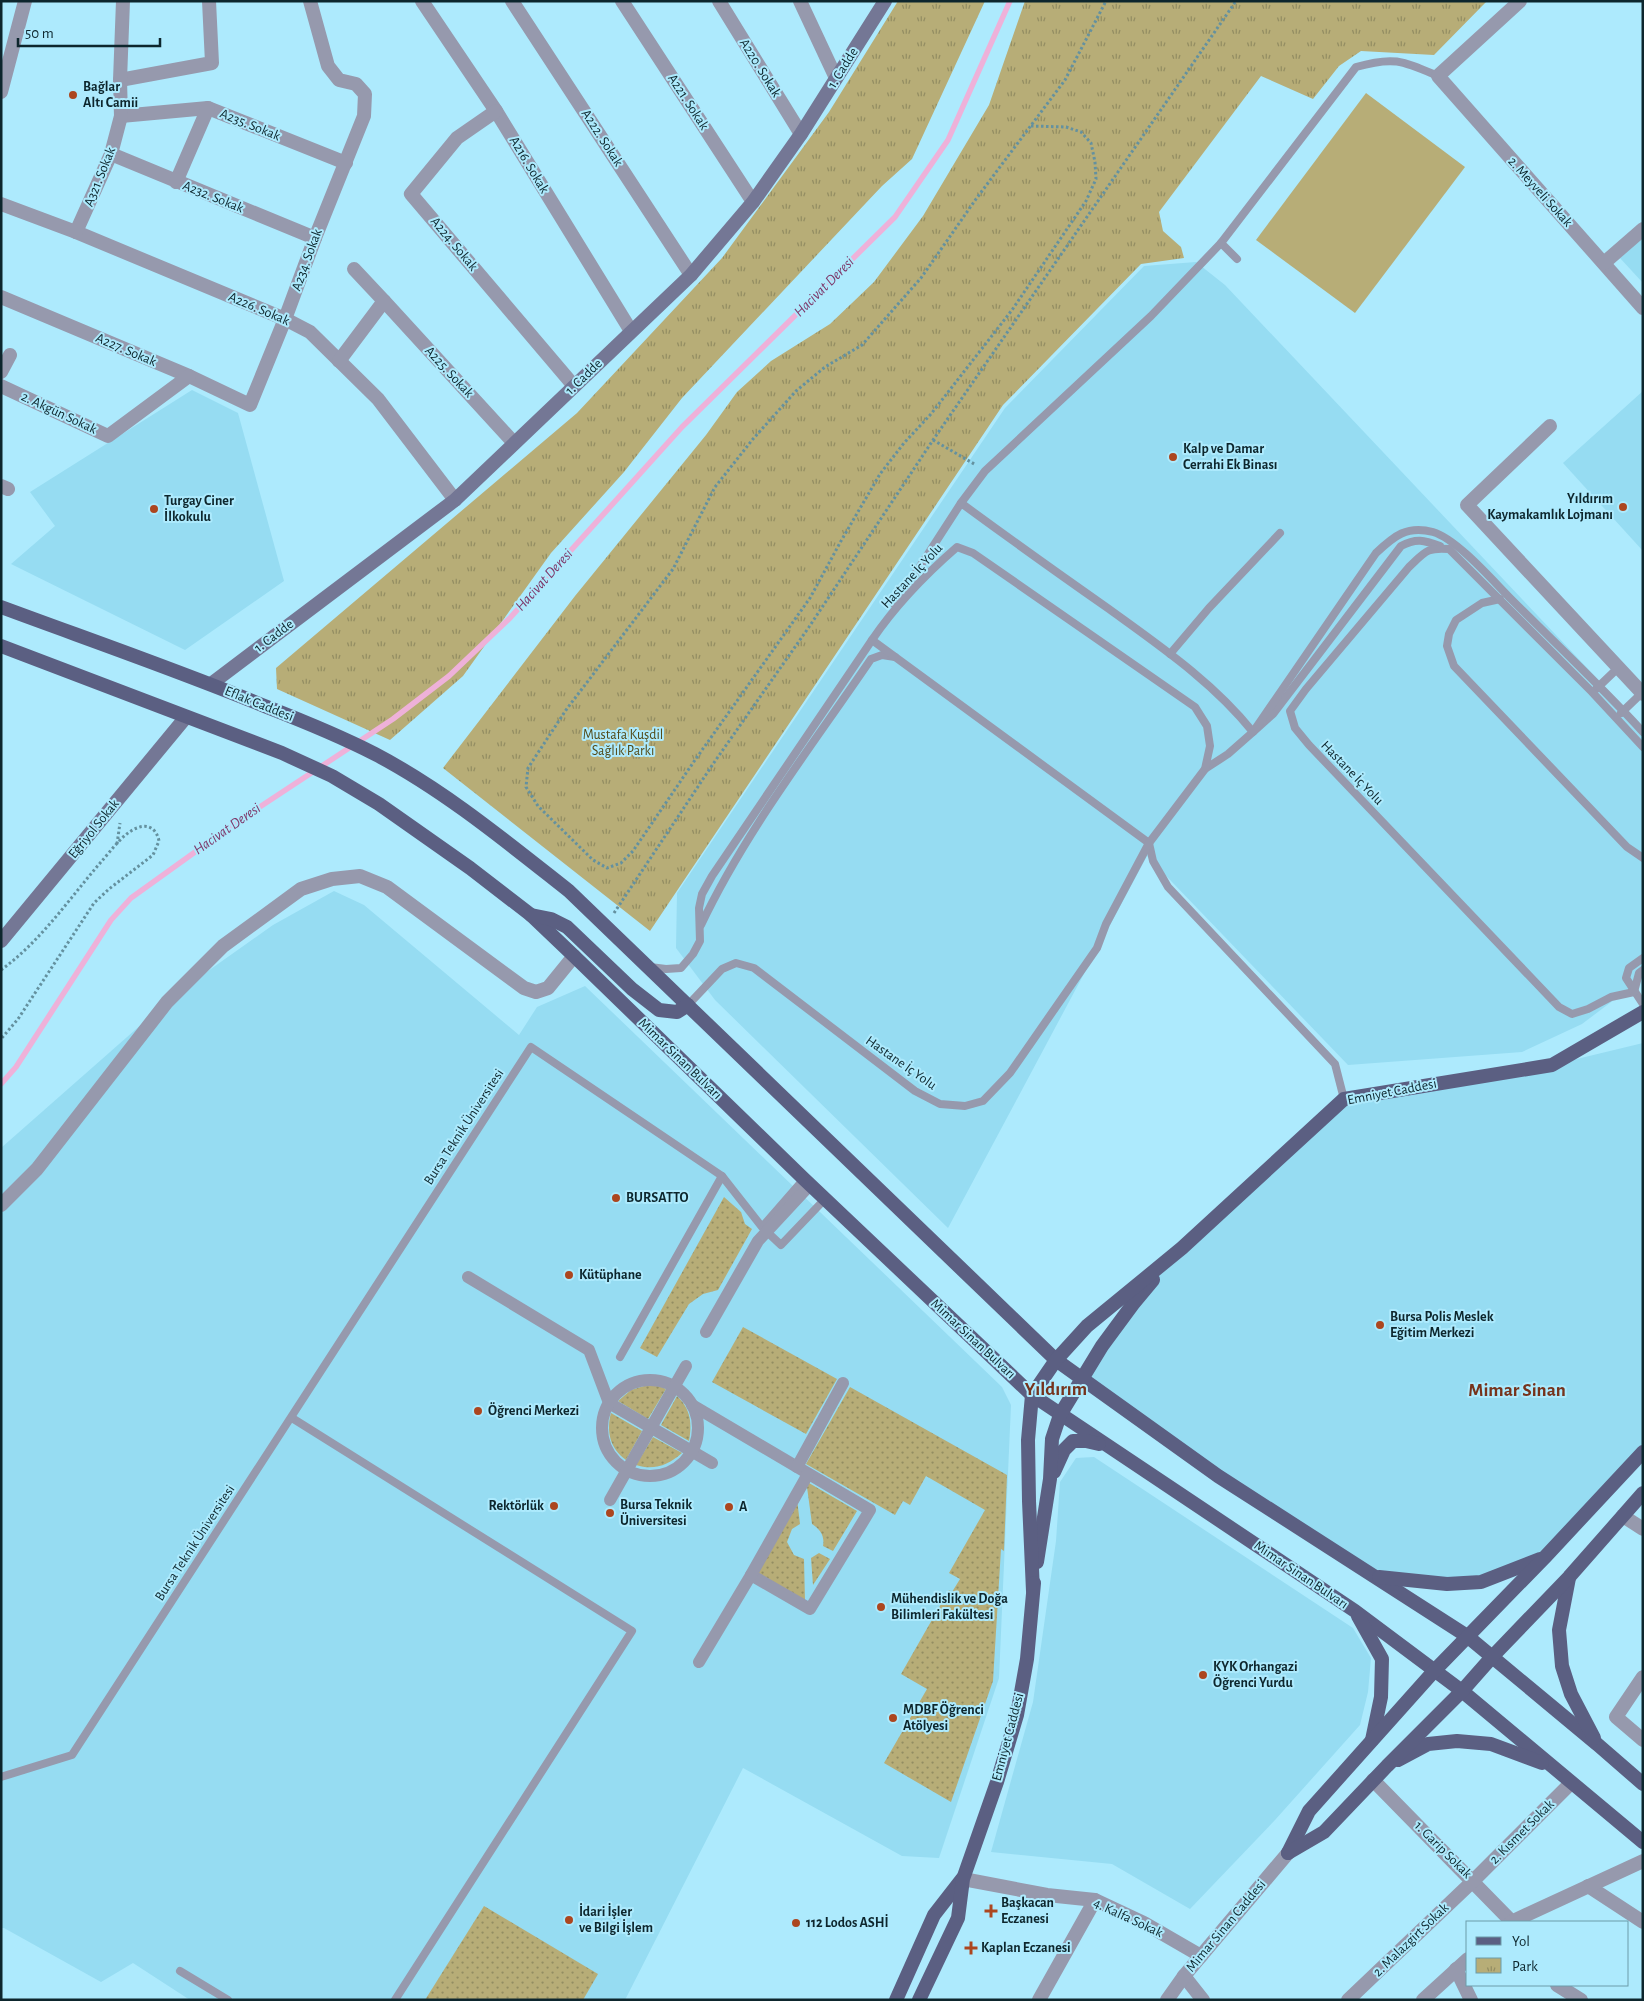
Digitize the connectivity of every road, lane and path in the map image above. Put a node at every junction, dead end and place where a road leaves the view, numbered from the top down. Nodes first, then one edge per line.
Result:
1 (26, 1) edge
2 (123, 1) edge
3 (209, 1) edge
4 (310, 1) edge
5 (422, 1) edge
6 (512, 1) edge
7 (622, 1) edge
8 (719, 1) edge
9 (800, 1) edge
10 (886, 1) edge
11 (1106, 1) edge
12 (1236, 1) edge
13 (1520, 1) edge
14 (1438, 76) junction
15 (836, 78) junction
16 (120, 80) junction
17 (1, 92) edge
18 (208, 108) junction
19 (496, 111) junction
20 (121, 116) junction
21 (1032, 126) junction
22 (802, 134) junction
23 (112, 154) junction
24 (346, 163) junction
25 (176, 182) junction
26 (753, 202) junction
27 (1, 204) edge
28 (1643, 229) edge
29 (76, 232) junction
30 (315, 238) junction
31 (1221, 243) junction
32 (1237, 259) dead end
33 (1604, 263) junction
34 (354, 268) dead end
35 (691, 274) junction
36 (1, 296) edge
37 (384, 301) junction
38 (1643, 308) edge
39 (285, 319) junction
40 (631, 331) junction
41 (10, 355) dead end
42 (339, 361) junction
43 (1, 372) edge
44 (188, 376) junction
45 (1, 386) edge
46 (574, 386) junction
47 (250, 404) joint
48 (1550, 426) dead end
49 (932, 440) junction
50 (514, 443) junction
51 (985, 471) junction
52 (455, 500) junction
53 (961, 503) junction
54 (1280, 533) dead end
55 (1449, 549) junction
56 (1510, 598) junction
57 (1498, 600) junction
58 (1, 607) edge
59 (882, 626) junction
60 (872, 640) junction
61 (1, 646) edge
62 (1170, 654) junction
63 (895, 657) junction
64 (1618, 668) junction
65 (211, 684) junction
66 (1599, 686) junction
67 (1592, 692) junction
68 (1642, 693) edge
69 (1623, 710) junction
70 (186, 716) junction
71 (1616, 718) junction
72 (1253, 732) junction
73 (1643, 732) edge
74 (1643, 747) edge
75 (1205, 769) junction
76 (1149, 843) junction
77 (1643, 858) edge
78 (531, 916) junction
79 (701, 925) junction
80 (609, 929) junction
81 (1, 941) edge
82 (574, 956) junction
83 (1643, 958) edge
84 (648, 967) junction
85 (1, 970) edge
86 (1643, 970) edge
87 (1634, 992) junction
88 (1643, 1004) edge
89 (688, 1005) junction
90 (1643, 1012) edge
91 (1, 1039) edge
92 (1344, 1099) junction
93 (722, 1176) junction
94 (807, 1182) junction
95 (825, 1200) junction
96 (1, 1205) edge
97 (764, 1229) junction
98 (1182, 1248) junction
99 (468, 1277) dead end
100 (706, 1332) dead end
101 (620, 1357) dead end
102 (1056, 1360) junction
103 (686, 1366) dead end
104 (1081, 1378) junction
105 (844, 1383) dead end
106 (675, 1387) junction
107 (1032, 1395) junction
108 (609, 1403) junction
109 (692, 1405) junction
110 (1060, 1415) junction
111 (292, 1418) junction
112 (651, 1428) junction
113 (1108, 1447) junction
114 (692, 1451) junction
115 (1643, 1452) edge
116 (712, 1463) dead end
117 (627, 1470) junction
118 (803, 1470) junction
119 (1050, 1480) junction
120 (1643, 1493) edge
121 (610, 1500) dead end
122 (1623, 1516) junction
123 (1643, 1529) edge
124 (1546, 1556) junction
125 (751, 1575) junction
126 (1376, 1577) junction
127 (1569, 1577) junction
128 (1033, 1591) junction
129 (1355, 1611) junction
130 (1467, 1636) junction
131 (1492, 1657) junction
132 (699, 1662) dead end
133 (1435, 1670) junction
134 (1643, 1677) edge
135 (1462, 1691) junction
136 (1643, 1740) edge
137 (1371, 1742) junction
138 (1597, 1744) junction
139 (1387, 1766) junction
140 (1554, 1768) junction
141 (1, 1777) edge
142 (1373, 1780) junction
143 (1571, 1783) junction
144 (1643, 1784) edge
145 (1643, 1842) edge
146 (1288, 1853) junction
147 (1643, 1861) edge
148 (962, 1879) junction
149 (1474, 1881) junction
150 (1588, 1886) junction
151 (1095, 1900) junction
152 (1511, 1921) edge
153 (1514, 1921) edge
154 (1643, 1922) edge
155 (1201, 1956) junction
156 (1466, 1961) edge
157 (1456, 1969) junction
158 (180, 1971) dead end
159 (1184, 1976) junction
160 (1559, 1986) edge
161 (228, 2000) edge
162 (395, 2000) edge
163 (896, 2000) edge
164 (919, 2000) edge
165 (1039, 2000) edge
166 (1167, 2000) edge
167 (1203, 2000) edge
168 (1348, 2000) edge
169 (1423, 2000) edge
170 (1471, 2000) edge
171 (1581, 2000) edge

1 - 17 street
2 - 16 street, A321. Sokak
3 - 16 street
4 - 24 street, A234. Sokak
5 - 19 street, A216. Sokak
6 - 35 street, A222. Sokak
7 - 26 street, A221. Sokak
8 - 22 street, A220. Sokak
9 - 15 street
10 - 15 main road, 1. Cadde
11 - 21 path
12 - 49 path
13 - 14 street
14 - 31 lane
14 - 33 street, 2. Meyveli Sokak
15 - 22 main road, 1. Cadde
16 - 20 street, A321. Sokak
18 - 20 street, A235. Sokak
18 - 24 street, A235. Sokak
18 - 25 street
19 - 40 street, A216. Sokak
19 - 46 street, A224. Sokak
20 - 23 street, A321. Sokak
21 - 21 path
22 - 26 main road, 1. Cadde
23 - 25 street, A232. Sokak
23 - 29 street, A321. Sokak
24 - 30 street, A234. Sokak
25 - 30 street, A232. Sokak
26 - 35 main road, 1. Cadde
27 - 29 street, A226. Sokak
28 - 33 street
29 - 39 street, A226. Sokak
30 - 39 street, A234. Sokak
31 - 32 lane
31 - 51 lane
33 - 38 street, 2. Meyveli Sokak
34 - 37 street, A225. Sokak
35 - 40 main road, 1. Cadde
36 - 44 street, A227. Sokak
37 - 42 street
37 - 50 street, A225. Sokak
39 - 42 street, A226. Sokak
39 - 47 street, A234. Sokak
40 - 46 main road, 1. Cadde
41 - 43 street
42 - 52 street, A226. Sokak
44 - 45 street, 2. Akgün Sokak
44 - 47 street, A227. Sokak
46 - 50 main road, 1. Cadde
48 - 64 street
49 - 51 path
49 - 80 path
50 - 52 main road, 1. Cadde
51 - 53 lane
52 - 65 main road, 1. Cadde
53 - 59 lane
53 - 62 lane
54 - 62 lane
55 - 57 lane
55 - 72 lane
55 - 87 lane, Hastane İç Yolu
56 - 57 lane
56 - 66 lane, Hastane İç Yolu
56 - 72 lane, Hastane İç Yolu
57 - 67 lane
57 - 77 lane
58 - 65 main road, Eflak Caddesi
59 - 60 lane, Hastane İç Yolu
59 - 75 lane, Hastane İç Yolu
60 - 63 lane
60 - 79 lane, Hastane İç Yolu
61 - 70 main road
62 - 72 lane
63 - 76 lane
63 - 79 lane
64 - 66 lane
64 - 68 street
65 - 80 main road, Eflak Caddesi
66 - 67 lane
66 - 69 lane, Hastane İç Yolu
67 - 71 lane
68 - 69 lane
69 - 71 lane
69 - 73 lane, Hastane İç Yolu
70 - 78 main road, Mimar Sinan Bulvarı
70 - 81 main road, Eğriyol Sokak
71 - 74 lane
72 - 75 lane, Hastane İç Yolu
75 - 76 lane, Hastane İç Yolu
76 - 89 lane, Hastane İç Yolu
76 - 92 lane
78 - 82 main road, Mimar Sinan Bulvarı
78 - 89 main road
79 - 84 lane, Hastane İç Yolu
80 - 84 main road
82 - 94 main road, Mimar Sinan Bulvarı
82 - 96 street
83 - 87 lane
84 - 89 main road
85 - 91 path
86 - 87 lane
87 - 88 lane
89 - 102 main road
90 - 92 main road, Emniyet Caddesi
92 - 98 main road, Emniyet Caddesi
93 - 97 lane, Bursa Teknik Üniversitesi
93 - 101 lane
93 - 111 lane, Bursa Teknik Üniversitesi
94 - 95 main road, Mimar Sinan Bulvarı
94 - 97 street
95 - 97 lane
95 - 107 main road, Mimar Sinan Bulvarı
97 - 100 street
98 - 102 main road
98 - 104 main road
99 - 108 street
102 - 104 main road
102 - 107 main road
103 - 106 street
104 - 110 main road
104 - 126 main road
105 - 118 street
106 - 108 street
106 - 109 street
106 - 112 street
107 - 110 main road, Mimar Sinan Bulvarı
107 - 128 main road
108 - 112 street
108 - 117 street
109 - 114 street
109 - 118 street
110 - 113 main road, Mimar Sinan Bulvarı
110 - 119 main road
111 - 141 lane, Bursa Teknik Üniversitesi
111 - 162 lane
112 - 114 street
112 - 117 street
113 - 119 main road
113 - 129 main road, Mimar Sinan Bulvarı
114 - 116 street
114 - 117 street
115 - 124 main road
117 - 121 street
118 - 125 street
118 - 125 street
119 - 128 main road
120 - 122 main road
122 - 123 street
122 - 127 main road
124 - 126 main road
124 - 130 main road
125 - 132 street
126 - 130 main road
127 - 131 main road
127 - 138 main road
128 - 148 main road, Emniyet Caddesi
129 - 133 main road, Mimar Sinan Bulvarı
129 - 137 main road
130 - 131 main road
130 - 133 main road
131 - 135 main road
131 - 138 main road
133 - 135 main road, Mimar Sinan Bulvarı
133 - 137 main road
134 - 136 street
135 - 139 main road
135 - 140 main road, Mimar Sinan Bulvarı
137 - 146 main road
138 - 144 main road
139 - 140 main road
139 - 142 main road
140 - 143 main road, Mimar Sinan Bulvarı
142 - 146 main road
142 - 149 street, 1. Garip Sokak
143 - 145 main road, Mimar Sinan Bulvarı
143 - 149 street, 2. Kısmet Sokak
146 - 155 street, Mimar Sinan Caddesi
147 - 150 street
148 - 151 street, 4. Kalfa Sokak
148 - 163 main road, Emniyet Caddesi
148 - 164 main road, Emniyet Caddesi
149 - 152 street, 1. Garip Sokak
149 - 168 street, 2. Malazgirt Sokak
150 - 153 street
150 - 154 street
151 - 155 street, 4. Kalfa Sokak
151 - 165 street
155 - 159 street, Mimar Sinan Caddesi
156 - 157 street
157 - 169 street
157 - 170 street
158 - 161 lane
159 - 166 street, Mimar Sinan Caddesi
159 - 167 street
160 - 171 street

